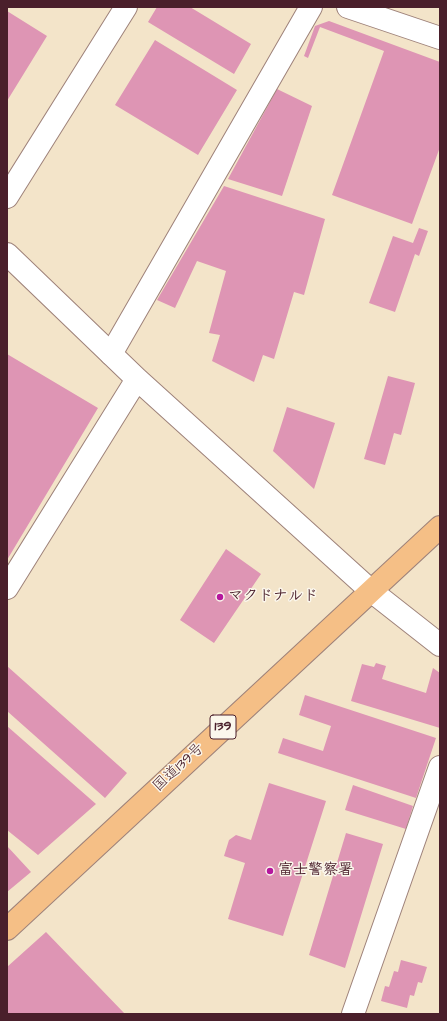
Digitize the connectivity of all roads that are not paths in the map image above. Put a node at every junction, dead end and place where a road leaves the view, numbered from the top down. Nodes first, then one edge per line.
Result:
1 (126, 7) edge
2 (311, 7) edge
3 (348, 7) edge
4 (440, 38) edge
5 (7, 197) edge
6 (7, 254) edge
7 (111, 354) junction
8 (137, 379) junction
9 (440, 527) edge
10 (7, 588) edge
11 (370, 590) junction
12 (440, 645) edge
13 (440, 767) edge
14 (7, 929) edge
15 (353, 1014) edge

1 - 5 street
2 - 7 street
3 - 4 street
6 - 7 street
7 - 8 street
8 - 10 street
8 - 11 street
9 - 11 highway, 国道139号 / 139
11 - 12 street
11 - 14 highway, 国道139号 / 139
13 - 15 street

